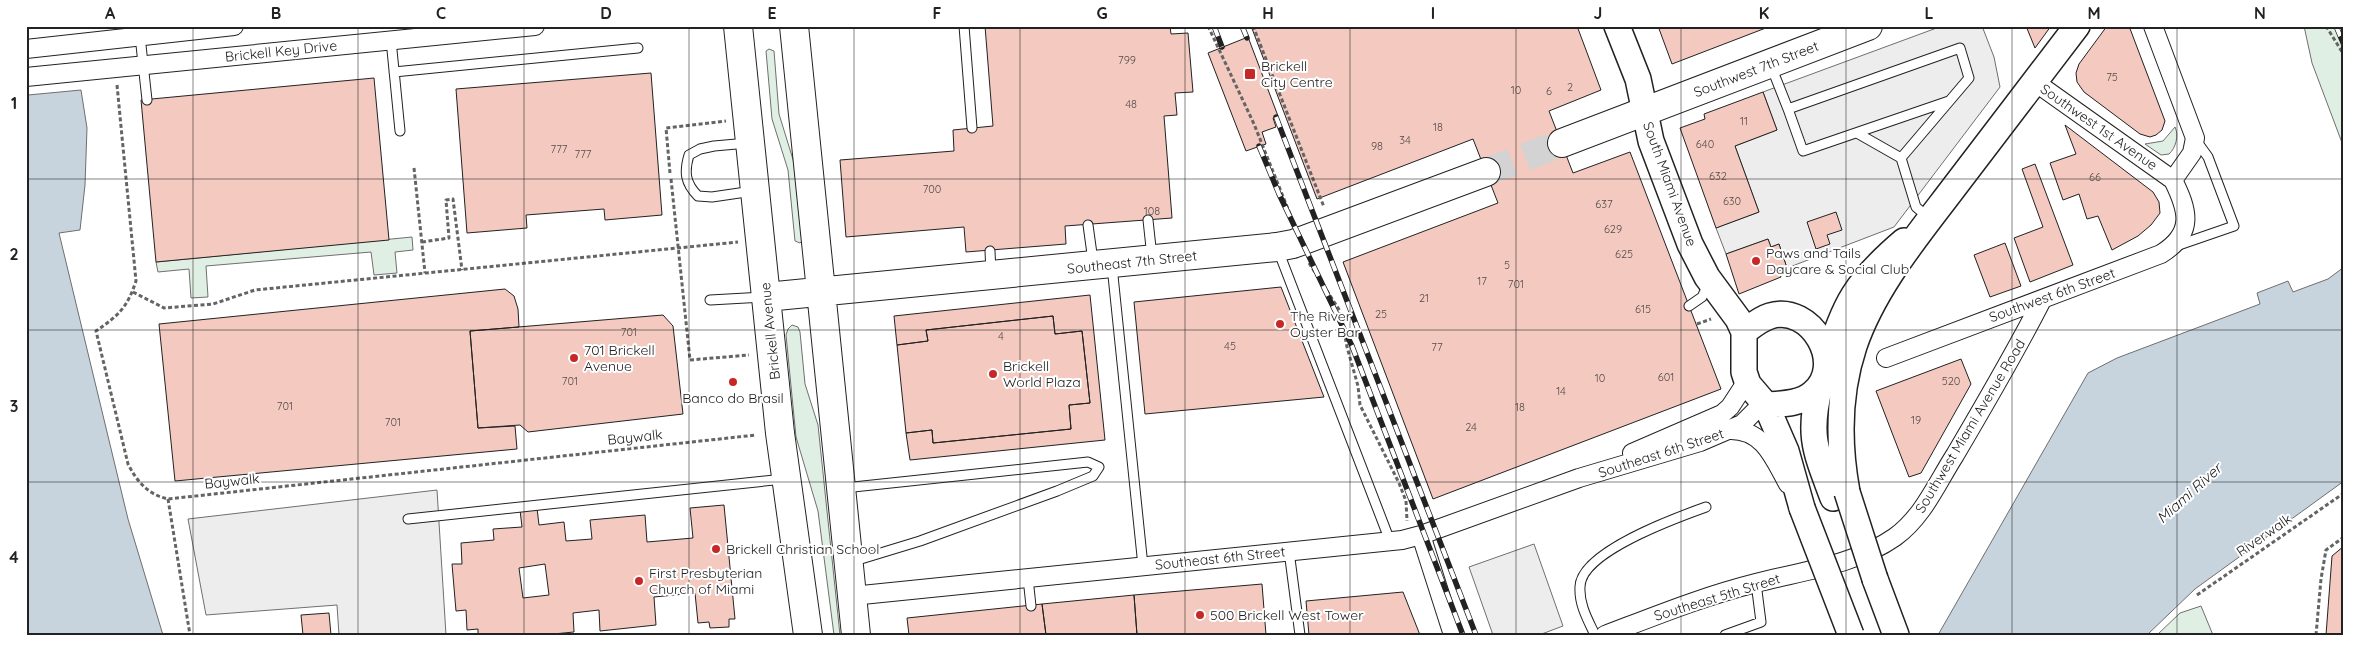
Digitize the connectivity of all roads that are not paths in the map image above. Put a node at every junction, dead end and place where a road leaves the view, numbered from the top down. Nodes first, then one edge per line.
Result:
1 (234, 26) edge
2 (535, 26) edge
3 (738, 26) edge
4 (794, 26) edge
5 (964, 26) edge
6 (1618, 26) edge
7 (1868, 26) edge
8 (2077, 26) edge
9 (2153, 26) edge
10 (390, 33) edge
11 (140, 36) junction
12 (638, 48) dead end
13 (26, 49) edge
14 (1770, 63) junction
15 (143, 66) junction
16 (394, 72) junction
17 (26, 77) edge
18 (2035, 82) junction
19 (147, 100) dead end
20 (1952, 100) junction
21 (1788, 109) junction
22 (1644, 111) junction
23 (972, 128) dead end
24 (400, 131) dead end
25 (1857, 133) junction
26 (2195, 138) junction
27 (750, 142) junction
28 (1562, 143) tunnel mouth
29 (1900, 158) junction
30 (1486, 172) tunnel mouth
31 (2173, 180) junction
32 (756, 190) junction
33 (1930, 219) junction
34 (1148, 220) dead end
35 (1088, 224) dead end
36 (1277, 247) junction
37 (2174, 247) junction
38 (1152, 260) junction
39 (1103, 264) junction
40 (1707, 277) junction
41 (822, 292) junction
42 (766, 297) junction
43 (710, 300) dead end
44 (2042, 300) junction
45 (1689, 306) dead end
46 (1744, 332) junction
47 (1886, 358) dead end
48 (1823, 375) junction
49 (1747, 381) junction
50 (1764, 404) junction
51 (1731, 430) junction
52 (1579, 478) junction
53 (786, 479) junction
54 (841, 488) junction
55 (1840, 495) junction
56 (1706, 506) dead end
57 (1802, 508) junction
58 (408, 519) dead end
59 (1421, 535) junction
60 (1390, 541) junction
61 (1289, 551) junction
62 (849, 562) junction
63 (1143, 566) junction
64 (1801, 573) joint
65 (1028, 578) junction
66 (1756, 583) junction
67 (852, 596) junction
68 (1031, 606) dead end
69 (808, 635) edge
70 (856, 635) edge
71 (1300, 635) edge
72 (1453, 635) edge
73 (1595, 635) edge
74 (1605, 635) edge
75 (1725, 635) edge
76 (1851, 635) edge
77 (1896, 635) edge

1 - 11 street
2 - 10 street, Brickell Key Drive
3 - 27 main road, Brickell Avenue
4 - 41 main road
5 - 23 lane
6 - 22 main road, South Miami Avenue
7 - 14 main road, Southwest 7th Street
8 - 18 main road, Southwest 1st Avenue
9 - 26 street
10 - 15 street, Brickell Key Drive
10 - 16 lane
11 - 13 street
11 - 15 lane
12 - 16 lane
14 - 21 lane
14 - 22 main road, Southwest 7th Street
15 - 17 street, Brickell Key Drive
15 - 19 lane
16 - 24 lane
18 - 31 street, Southwest 1st Avenue
18 - 33 main road
20 - 21 lane
20 - 25 lane
20 - 29 lane
21 - 25 lane
22 - 28 main road
22 - 40 main road, South Miami Avenue
25 - 29 lane
26 - 31 street
26 - 37 lane
27 - 32 main road, Brickell Avenue
27 - 32 lane
29 - 33 lane
30 - 36 main road, Southeast 7th Street
31 - 37 street, Southwest 1st Avenue
32 - 42 main road, Brickell Avenue
33 - 48 main road
33 - 55 main road
34 - 38 lane
35 - 39 lane
36 - 38 main road, Southeast 7th Street
36 - 60 lane
37 - 44 street, Southwest 6th Street
38 - 39 main road, Southeast 7th Street
39 - 41 main road, Southeast 7th Street
39 - 63 lane
40 - 45 lane
40 - 46 main road, South Miami Avenue
41 - 42 main road, Southeast 7th Street
41 - 54 main road
42 - 43 lane
42 - 53 main road, Brickell Avenue
44 - 47 street, Southwest 6th Street
44 - 64 street, Southwest Miami Avenue Road
46 - 48 main road
46 - 49 main road
48 - 50 main road
48 - 55 main road
49 - 50 main road
49 - 52 street, Southeast 6th Street
50 - 51 street, Southeast 6th Street
50 - 57 main road
51 - 52 street, Southeast 6th Street
51 - 57 street
52 - 59 street, Southeast 6th Street
53 - 58 lane
53 - 69 main road, Brickell Avenue
54 - 62 main road
54 - 62 lane
55 - 77 main road, bridge
56 - 73 lane
57 - 76 main road, bridge
59 - 60 street, Southeast 6th Street
59 - 72 street
60 - 61 street, Southeast 6th Street
61 - 63 street, Southeast 6th Street
61 - 71 lane
62 - 67 main road
63 - 65 street, Southeast 6th Street
64 - 66 street, Southeast 5th Street
65 - 67 street, Southeast 6th Street
65 - 68 lane
66 - 74 street, Southeast 5th Street
66 - 75 lane
67 - 70 main road

